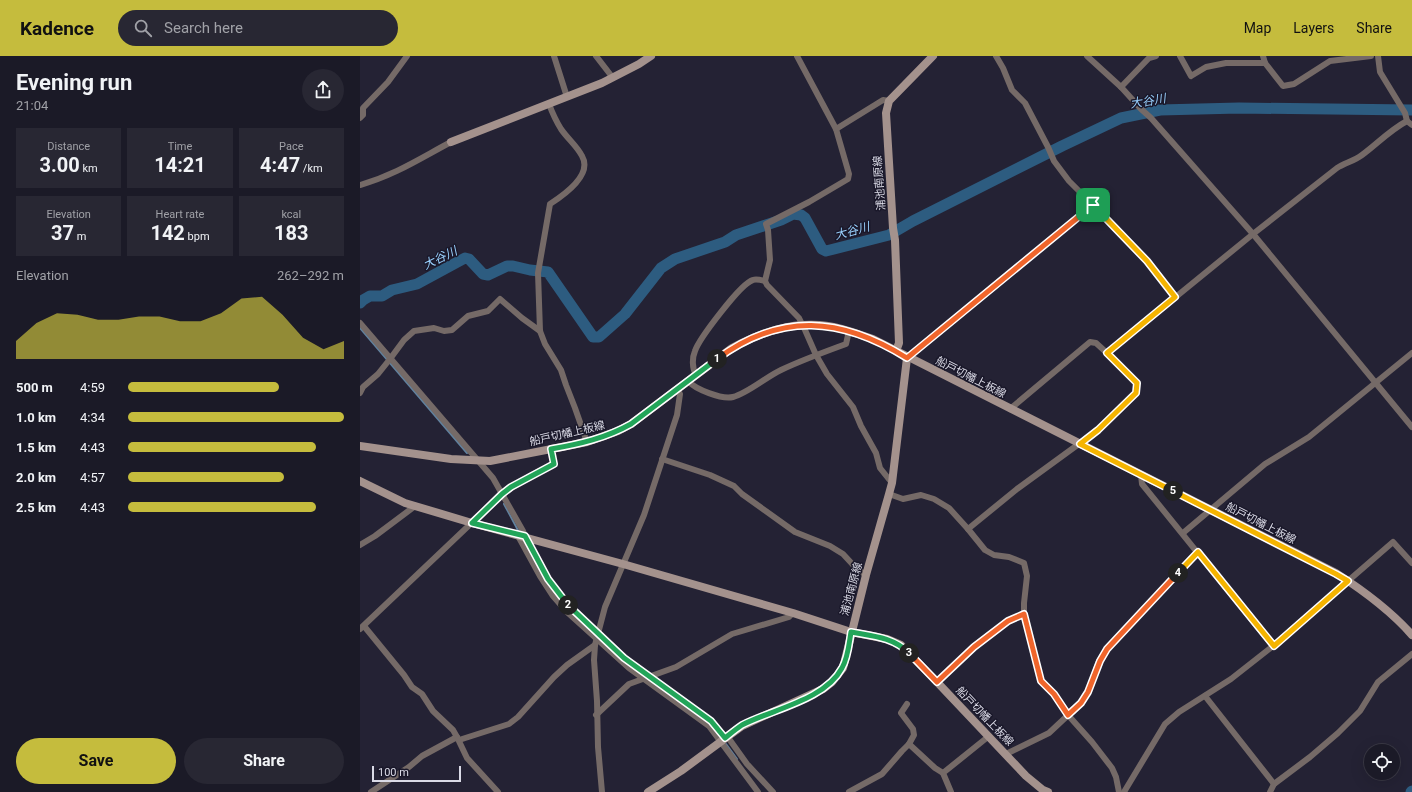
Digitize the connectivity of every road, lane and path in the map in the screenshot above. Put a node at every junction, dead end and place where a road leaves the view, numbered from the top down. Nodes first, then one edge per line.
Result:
1 (407, 56) edge
2 (554, 56) edge
3 (596, 56) edge
4 (651, 56) edge
5 (797, 56) edge
6 (934, 56) edge
7 (996, 56) edge
8 (1087, 56) edge
9 (1156, 56) edge
10 (1180, 56) edge
11 (1263, 56) edge
12 (1371, 56) edge
13 (1378, 56) edge
14 (1266, 63) junction
15 (613, 78) junction
16 (1121, 87) junction
17 (567, 97) junction
18 (889, 101) junction
19 (549, 104) junction
20 (360, 118) edge
21 (1406, 121) junction
22 (1412, 125) edge
23 (836, 129) junction
24 (451, 142) joint
25 (360, 185) edge
26 (1093, 205) junction
27 (1253, 234) junction
28 (765, 280) junction
29 (1175, 297) junction
30 (360, 324) edge
31 (802, 325) junction
32 (540, 331) junction
33 (850, 331) junction
34 (896, 351) junction
35 (1107, 353) junction
36 (1412, 353) edge
37 (816, 355) junction
38 (907, 358) junction
39 (389, 360) junction
40 (696, 375) junction
41 (688, 381) junction
42 (1375, 382) junction
43 (677, 390) junction
44 (360, 393) edge
45 (1010, 409) junction
46 (1412, 427) edge
47 (587, 442) junction
48 (1080, 444) junction
49 (360, 446) edge
50 (551, 449) junction
51 (662, 459) junction
52 (478, 461) junction
53 (1141, 475) junction
54 (360, 481) edge
55 (892, 482) junction
56 (889, 494) junction
57 (501, 495) junction
58 (415, 506) junction
59 (1211, 510) junction
60 (472, 523) junction
61 (968, 529) junction
62 (1183, 533) junction
63 (521, 535) junction
64 (360, 544) edge
65 (1198, 552) junction
66 (1412, 563) edge
67 (623, 564) junction
68 (866, 575) junction
69 (1348, 581) junction
70 (793, 613) junction
71 (1024, 614) junction
72 (362, 628) edge
73 (851, 632) junction
74 (1412, 635) edge
75 (597, 639) junction
76 (1274, 646) junction
77 (1412, 654) edge
78 (647, 678) junction
79 (937, 682) junction
80 (1205, 696) junction
81 (907, 704) dead end
82 (596, 715) junction
83 (1068, 715) junction
84 (989, 736) junction
85 (724, 738) junction
86 (458, 739) junction
87 (909, 744) junction
88 (1006, 754) junction
89 (944, 773) junction
90 (1274, 784) junction
91 (371, 792) edge
92 (498, 792) edge
93 (602, 792) edge
94 (648, 792) edge
95 (758, 792) edge
96 (773, 792) edge
97 (849, 792) edge
98 (951, 792) edge
99 (1048, 792) edge
100 (1119, 792) edge
101 (1124, 792) edge
102 (1270, 792) edge

1 - 20 street
2 - 17 street
3 - 15 street
4 - 15 main road
5 - 23 street
6 - 18 main road
7 - 26 street
8 - 16 street
9 - 16 street
10 - 14 street
11 - 14 street
12 - 14 street
13 - 21 street
15 - 17 main road
16 - 27 street
17 - 19 main road
18 - 23 street
18 - 34 main road, 浦池南原線
19 - 24 main road
19 - 32 street
21 - 22 street
21 - 27 street
23 - 28 street
24 - 25 street
26 - 29 street
26 - 38 street
27 - 29 street
27 - 42 street
28 - 31 street
28 - 40 street
29 - 35 street
30 - 39 street
31 - 33 main road, 船戸切幡上板線
31 - 37 street
31 - 40 main road, 船戸切幡上板線
32 - 39 street
32 - 47 street
33 - 34 main road, 船戸切幡上板線
33 - 37 street
34 - 38 main road, 船戸切幡上板線
35 - 45 street
35 - 48 street
36 - 42 street
37 - 41 street
37 - 55 street
38 - 45 main road, 船戸切幡上板線
38 - 55 main road, 浦池南原線
39 - 44 street
39 - 52 street
40 - 41 main road, 船戸切幡上板線
41 - 43 main road, 船戸切幡上板線
42 - 46 street
42 - 59 street
43 - 47 main road, 船戸切幡上板線
43 - 51 street
45 - 48 main road, 船戸切幡上板線
47 - 50 main road, 船戸切幡上板線
48 - 53 main road, 船戸切幡上板線
48 - 61 street
49 - 52 main road, 船戸切幡上板線
50 - 52 main road, 船戸切幡上板線
50 - 57 street
51 - 67 street
51 - 68 street
52 - 57 street
53 - 59 main road, 船戸切幡上板線
53 - 62 street
54 - 58 main road, 船戸切幡上板線
55 - 56 main road, 浦池南原線
56 - 61 street
56 - 68 main road, 浦池南原線
57 - 60 street
57 - 63 street
58 - 60 main road, 船戸切幡上板線
58 - 64 street
59 - 62 street
59 - 69 main road, 船戸切幡上板線
60 - 63 main road, 船戸切幡上板線
60 - 72 street
61 - 71 street
62 - 65 street
63 - 67 main road, 船戸切幡上板線
63 - 75 street
65 - 76 street
65 - 83 street
66 - 69 street
67 - 70 main road, 船戸切幡上板線
67 - 75 street
68 - 73 main road, 浦池南原線
69 - 74 main road, 船戸切幡上板線
69 - 76 street
70 - 73 main road, 船戸切幡上板線
70 - 78 street
71 - 79 street
71 - 83 street
72 - 86 street
73 - 79 main road, 船戸切幡上板線
73 - 85 main road, 浦池南原線
75 - 78 street
75 - 82 street
75 - 86 street
76 - 80 street
77 - 90 street
78 - 82 street
78 - 85 street
79 - 84 main road, 船戸切幡上板線
80 - 90 street
80 - 101 street
81 - 87 street
82 - 93 street
83 - 88 street
83 - 100 street
84 - 88 main road, 船戸切幡上板線
84 - 89 street
85 - 94 main road, 浦池南原線
85 - 95 street
85 - 96 street
86 - 91 street
86 - 92 street
87 - 89 street
87 - 97 street
88 - 99 main road, 船戸切幡上板線
89 - 98 street
90 - 102 street

